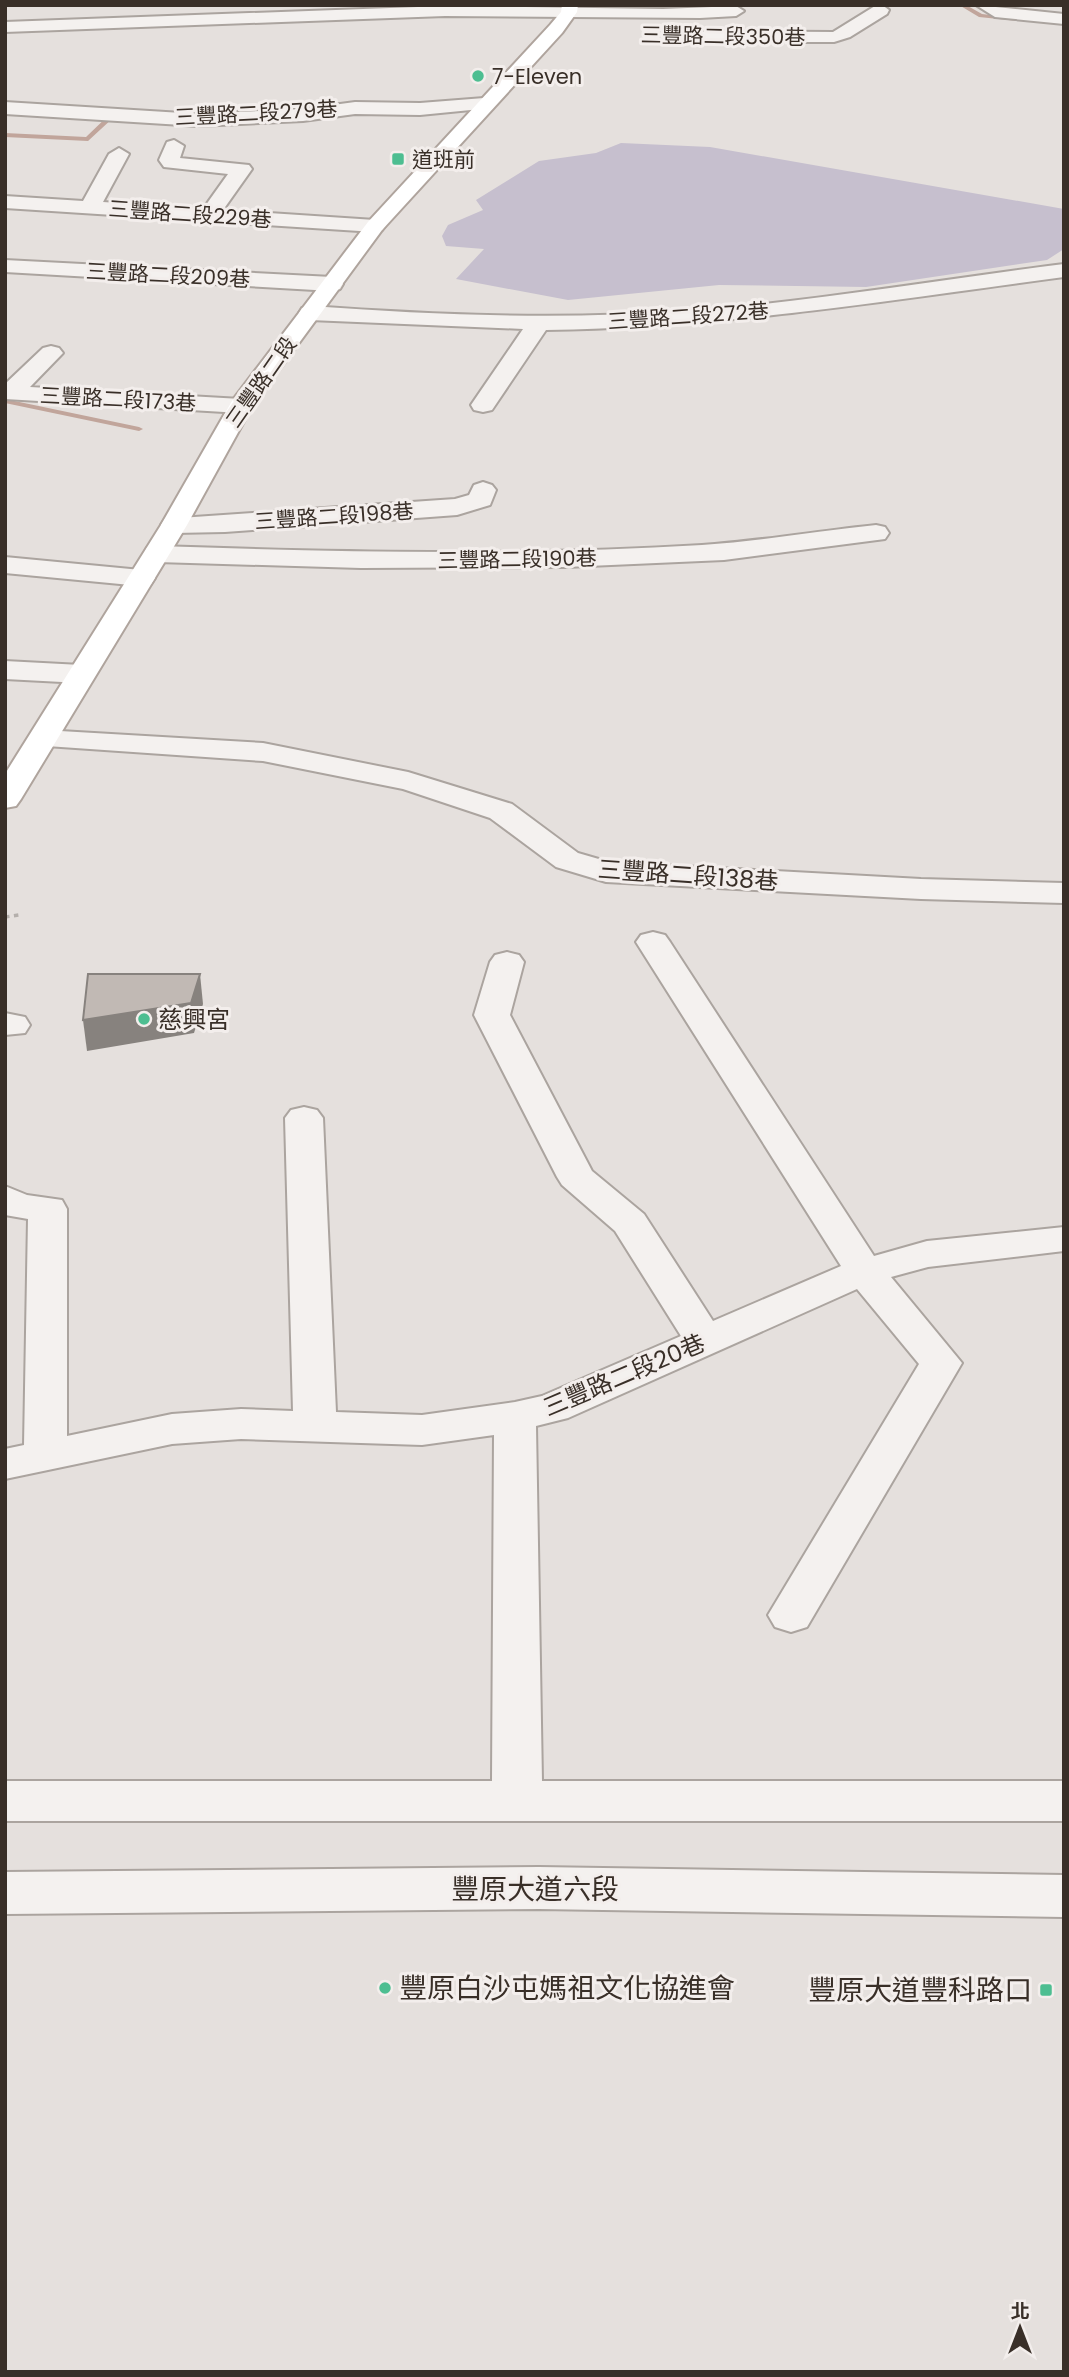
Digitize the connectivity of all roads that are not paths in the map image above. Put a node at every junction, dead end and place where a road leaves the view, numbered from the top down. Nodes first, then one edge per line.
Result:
1 (984, 5) edge
2 (881, 10) dead end
3 (736, 11) dead end
4 (568, 19) edge
5 (1064, 19) edge
6 (5, 27) edge
7 (681, 37) dead end
8 (339, 92) dead end
9 (47, 96) dead end
10 (196, 99) dead end
11 (484, 104) junction
12 (304, 106) junction
13 (5, 108) edge
14 (29, 110) junction
15 (112, 115) junction
16 (198, 120) junction
17 (71, 130) dead end
18 (298, 136) dead end
19 (119, 155) dead end
20 (5, 202) edge
21 (90, 207) junction
22 (209, 215) junction
23 (375, 226) junction
24 (5, 266) edge
25 (1059, 277) edge
26 (332, 284) junction
27 (310, 313) junction
28 (538, 324) junction
29 (51, 353) dead end
30 (483, 405) dead end
31 (241, 406) junction
32 (484, 491) dead end
33 (174, 524) junction
34 (876, 533) dead end
35 (157, 554) junction
36 (5, 565) edge
37 (141, 578) junction
38 (5, 670) edge
39 (81, 674) junction
40 (43, 739) junction
41 (5, 799) edge
42 (1064, 893) edge
43 (653, 942) dead end
44 (507, 962) dead end
45 (304, 1118) dead end
46 (5, 1198) edge
47 (1064, 1239) edge
48 (864, 1271) junction
49 (705, 1342) junction
50 (516, 1417) junction
51 (315, 1425) junction
52 (25, 1460) edge
53 (791, 1615) dead end
54 (517, 1799) junction
55 (5, 1801) edge
56 (1064, 1801) edge
57 (5, 1893) edge
58 (1064, 1896) edge

1 - 5 street
2 - 7 street, 三豐路二段350巷
3 - 4 street
4 - 6 street
4 - 11 main road, 三豐路二段
8 - 11 street
9 - 14 street
10 - 16 street
11 - 12 street, 三豐路二段279巷
11 - 23 main road, 三豐路二段
12 - 16 street, 三豐路二段279巷
12 - 18 street
13 - 14 street, 三豐路二段279巷
14 - 15 street, 三豐路二段279巷
15 - 16 street, 三豐路二段279巷
15 - 17 street
16 - 22 street
19 - 21 street
20 - 21 street, 三豐路二段229巷
21 - 22 street, 三豐路二段229巷
22 - 23 street, 三豐路二段229巷
23 - 26 main road, 三豐路二段
24 - 26 street, 三豐路二段209巷
25 - 28 street, 三豐路二段272巷
26 - 27 main road, 三豐路二段
27 - 28 street, 三豐路二段272巷
27 - 31 main road, 三豐路二段
28 - 30 street
29 - 31 street, 三豐路二段173巷
31 - 33 main road, 三豐路二段
32 - 33 street, 三豐路二段198巷
33 - 35 main road, 三豐路二段
34 - 35 street, 三豐路二段190巷
35 - 37 main road, 三豐路二段
36 - 37 street
37 - 39 main road, 三豐路二段
38 - 39 street
39 - 40 main road, 三豐路二段
40 - 41 main road, 三豐路二段
40 - 42 street, 三豐路二段138巷
43 - 48 street
44 - 49 street
45 - 51 street
46 - 52 street
47 - 48 street, 三豐路二段20巷
48 - 49 street, 三豐路二段20巷
48 - 53 street
49 - 50 street, 三豐路二段20巷
50 - 51 street, 三豐路二段20巷
50 - 54 street
51 - 52 street, 三豐路二段20巷
54 - 55 street
54 - 56 street
57 - 58 street, 豐原大道六段

